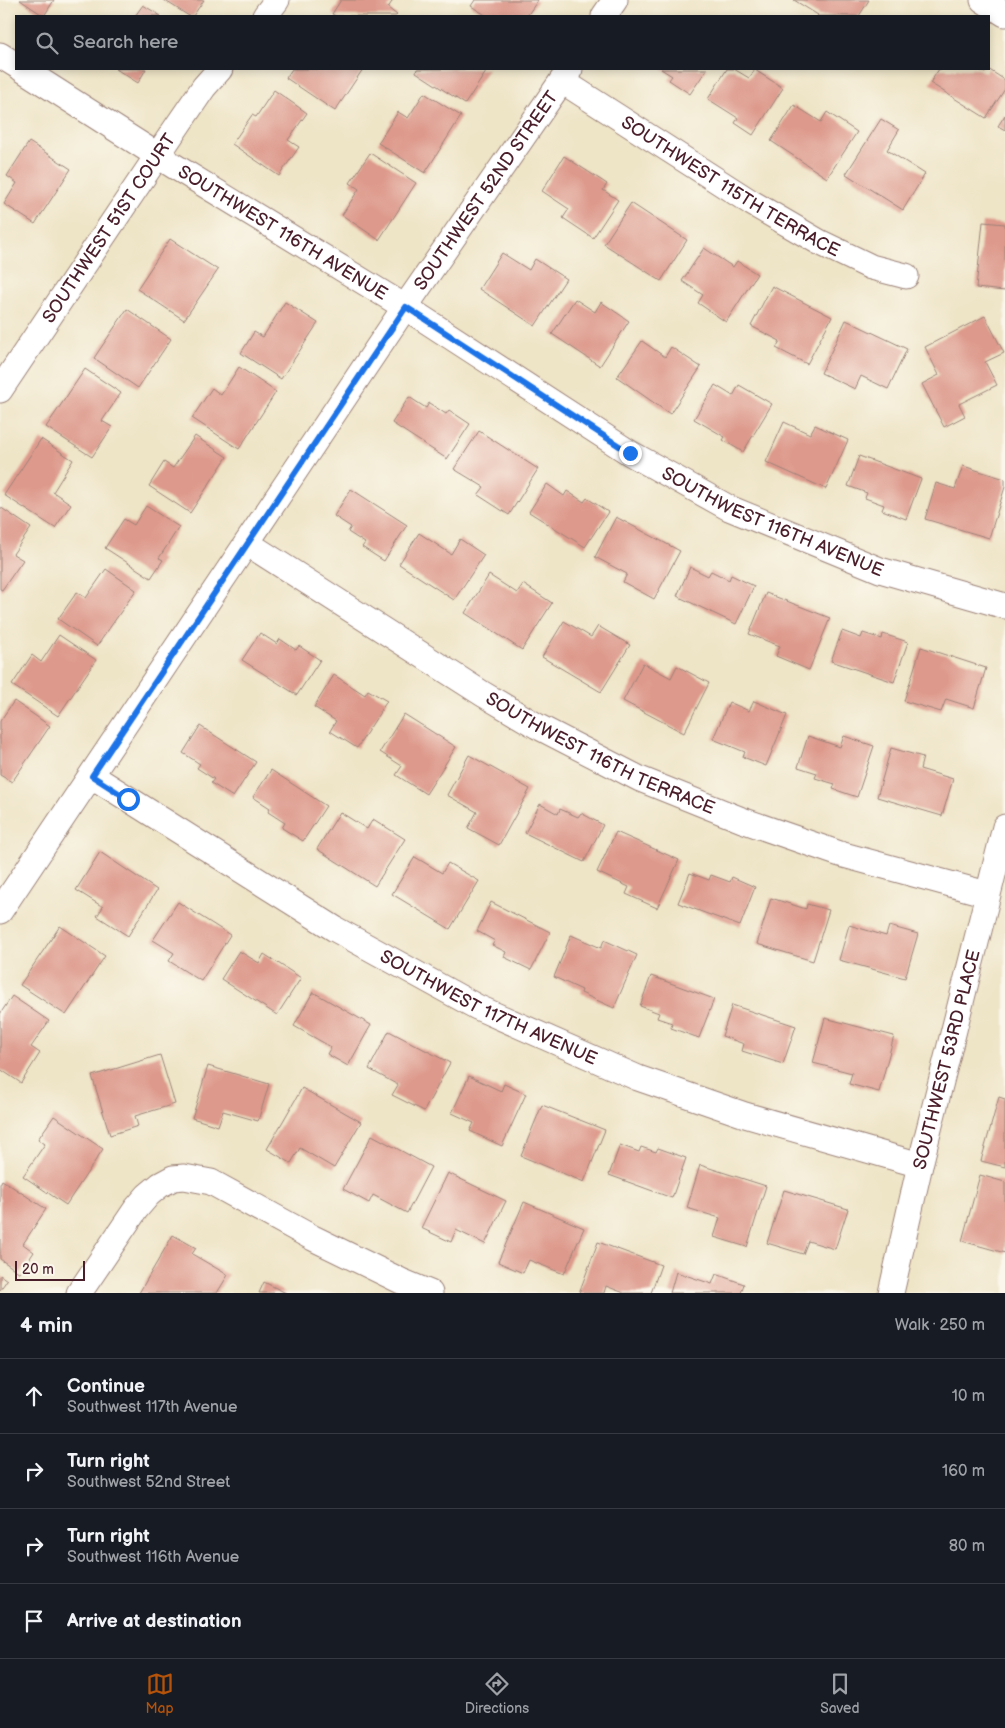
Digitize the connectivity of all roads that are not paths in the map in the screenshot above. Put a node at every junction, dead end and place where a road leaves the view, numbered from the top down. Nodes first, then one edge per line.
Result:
1 (277, 0) edge
2 (615, 0) edge
3 (983, 0) edge
4 (1005, 14) edge
5 (266, 15) edge
6 (605, 15) edge
7 (0, 55) edge
8 (15, 64) edge
9 (24, 70) edge
10 (219, 70) edge
11 (566, 75) edge
12 (158, 156) junction
13 (906, 276) dead end
14 (406, 307) junction
15 (0, 390) edge
16 (247, 544) junction
17 (1005, 606) edge
18 (92, 776) junction
19 (1005, 827) edge
20 (987, 894) junction
21 (0, 912) edge
22 (920, 1165) junction
23 (79, 1293) edge
24 (430, 1293) edge
25 (891, 1293) edge

1 - 5 street
2 - 6 street
3 - 4 street
7 - 8 street
9 - 12 street, SOUTHWEST 116TH AVENUE
10 - 12 street, SOUTHWEST 51ST COURT
11 - 13 street, SOUTHWEST 115TH TERRACE
11 - 14 street, SOUTHWEST 52ND STREET
12 - 14 street, SOUTHWEST 116TH AVENUE
12 - 15 street, SOUTHWEST 51ST COURT
14 - 16 street, SOUTHWEST 52ND STREET
14 - 17 street, SOUTHWEST 116TH AVENUE
16 - 18 street, SOUTHWEST 52ND STREET
16 - 20 street, SOUTHWEST 116TH TERRACE
18 - 21 street, SOUTHWEST 52ND STREET
18 - 22 street, SOUTHWEST 117TH AVENUE
19 - 20 street, SOUTHWEST 53RD PLACE
20 - 22 street, SOUTHWEST 53RD PLACE
22 - 25 street, SOUTHWEST 53RD PLACE
23 - 24 street

